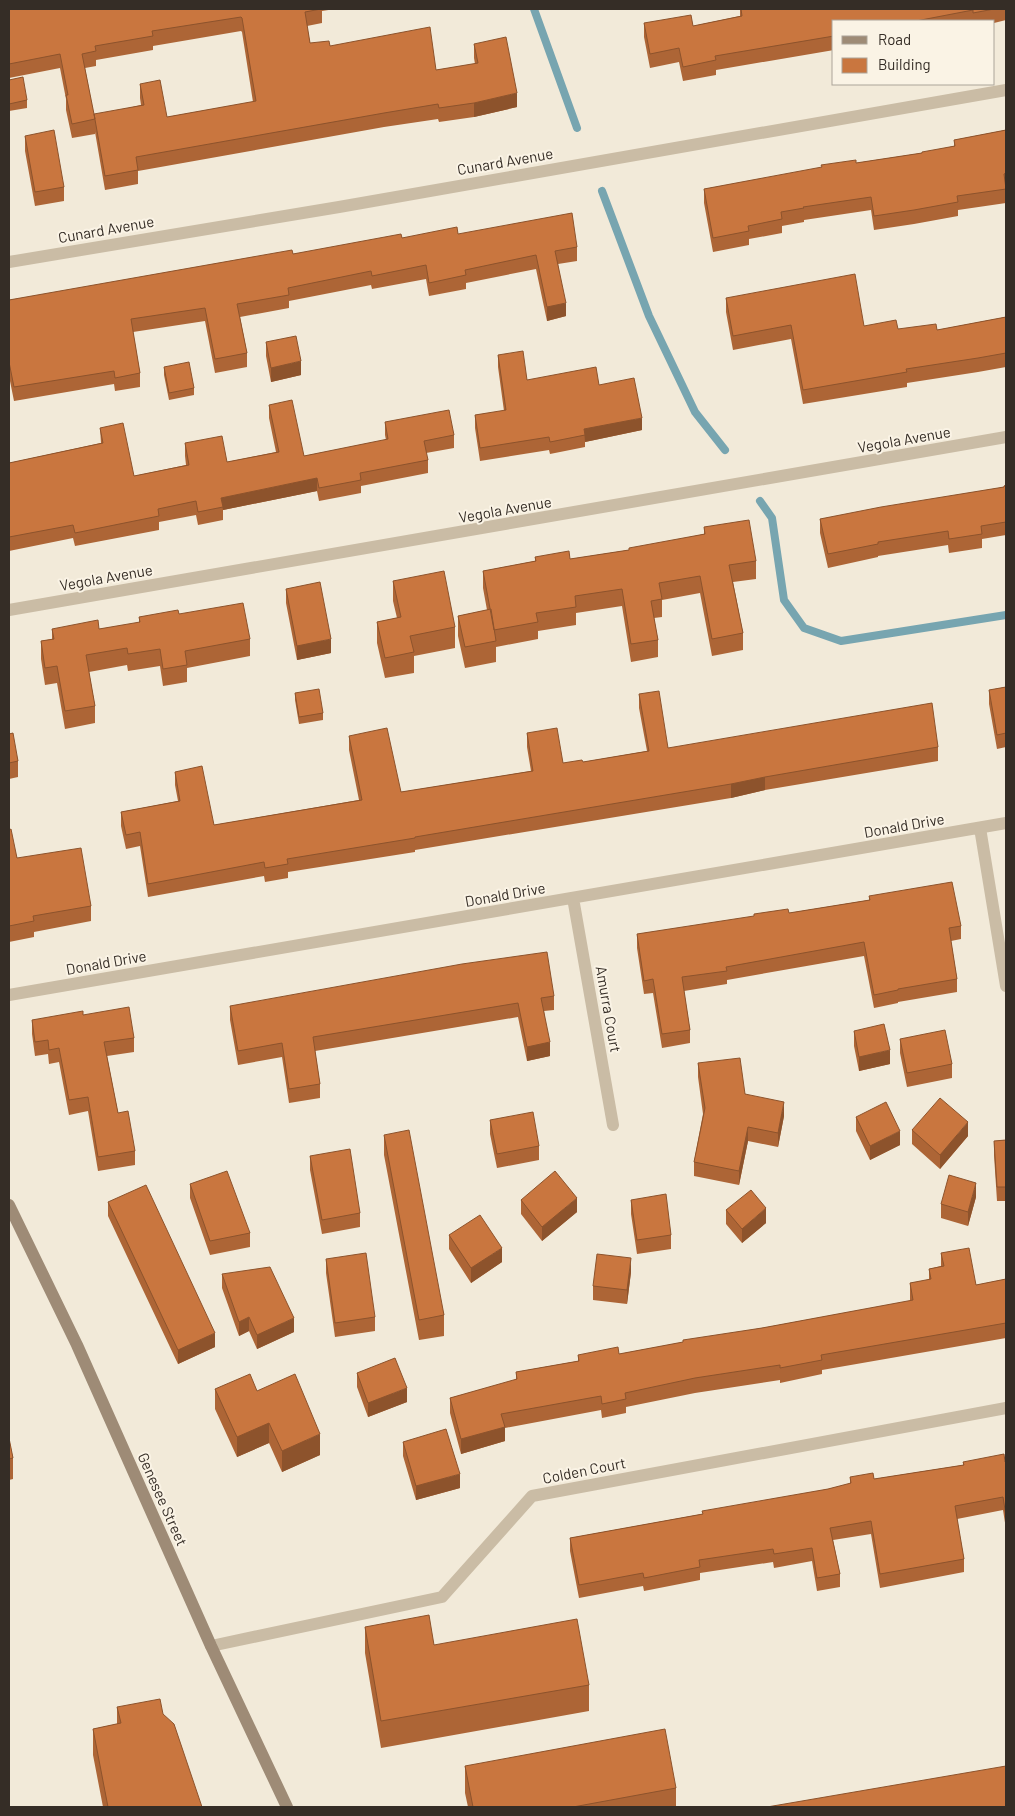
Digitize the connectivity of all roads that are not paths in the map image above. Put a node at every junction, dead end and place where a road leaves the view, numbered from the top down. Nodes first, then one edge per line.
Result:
1 (1006, 90) edge
2 (9, 262) edge
3 (1006, 438) edge
4 (9, 610) edge
5 (1006, 823) edge
6 (980, 828) junction
7 (573, 898) junction
8 (1006, 986) edge
9 (9, 995) edge
10 (613, 1125) dead end
11 (9, 1206) edge
12 (1006, 1408) edge
13 (211, 1646) junction
14 (287, 1807) edge

1 - 2 street, Cunard Avenue
3 - 4 street, Vegola Avenue
5 - 6 street, Donald Drive
6 - 7 street, Donald Drive
6 - 8 street
7 - 9 street, Donald Drive
7 - 10 street, Amurra Court
11 - 13 main road, Genesee Street
12 - 13 street, Colden Court
13 - 14 main road, Genesee Street

